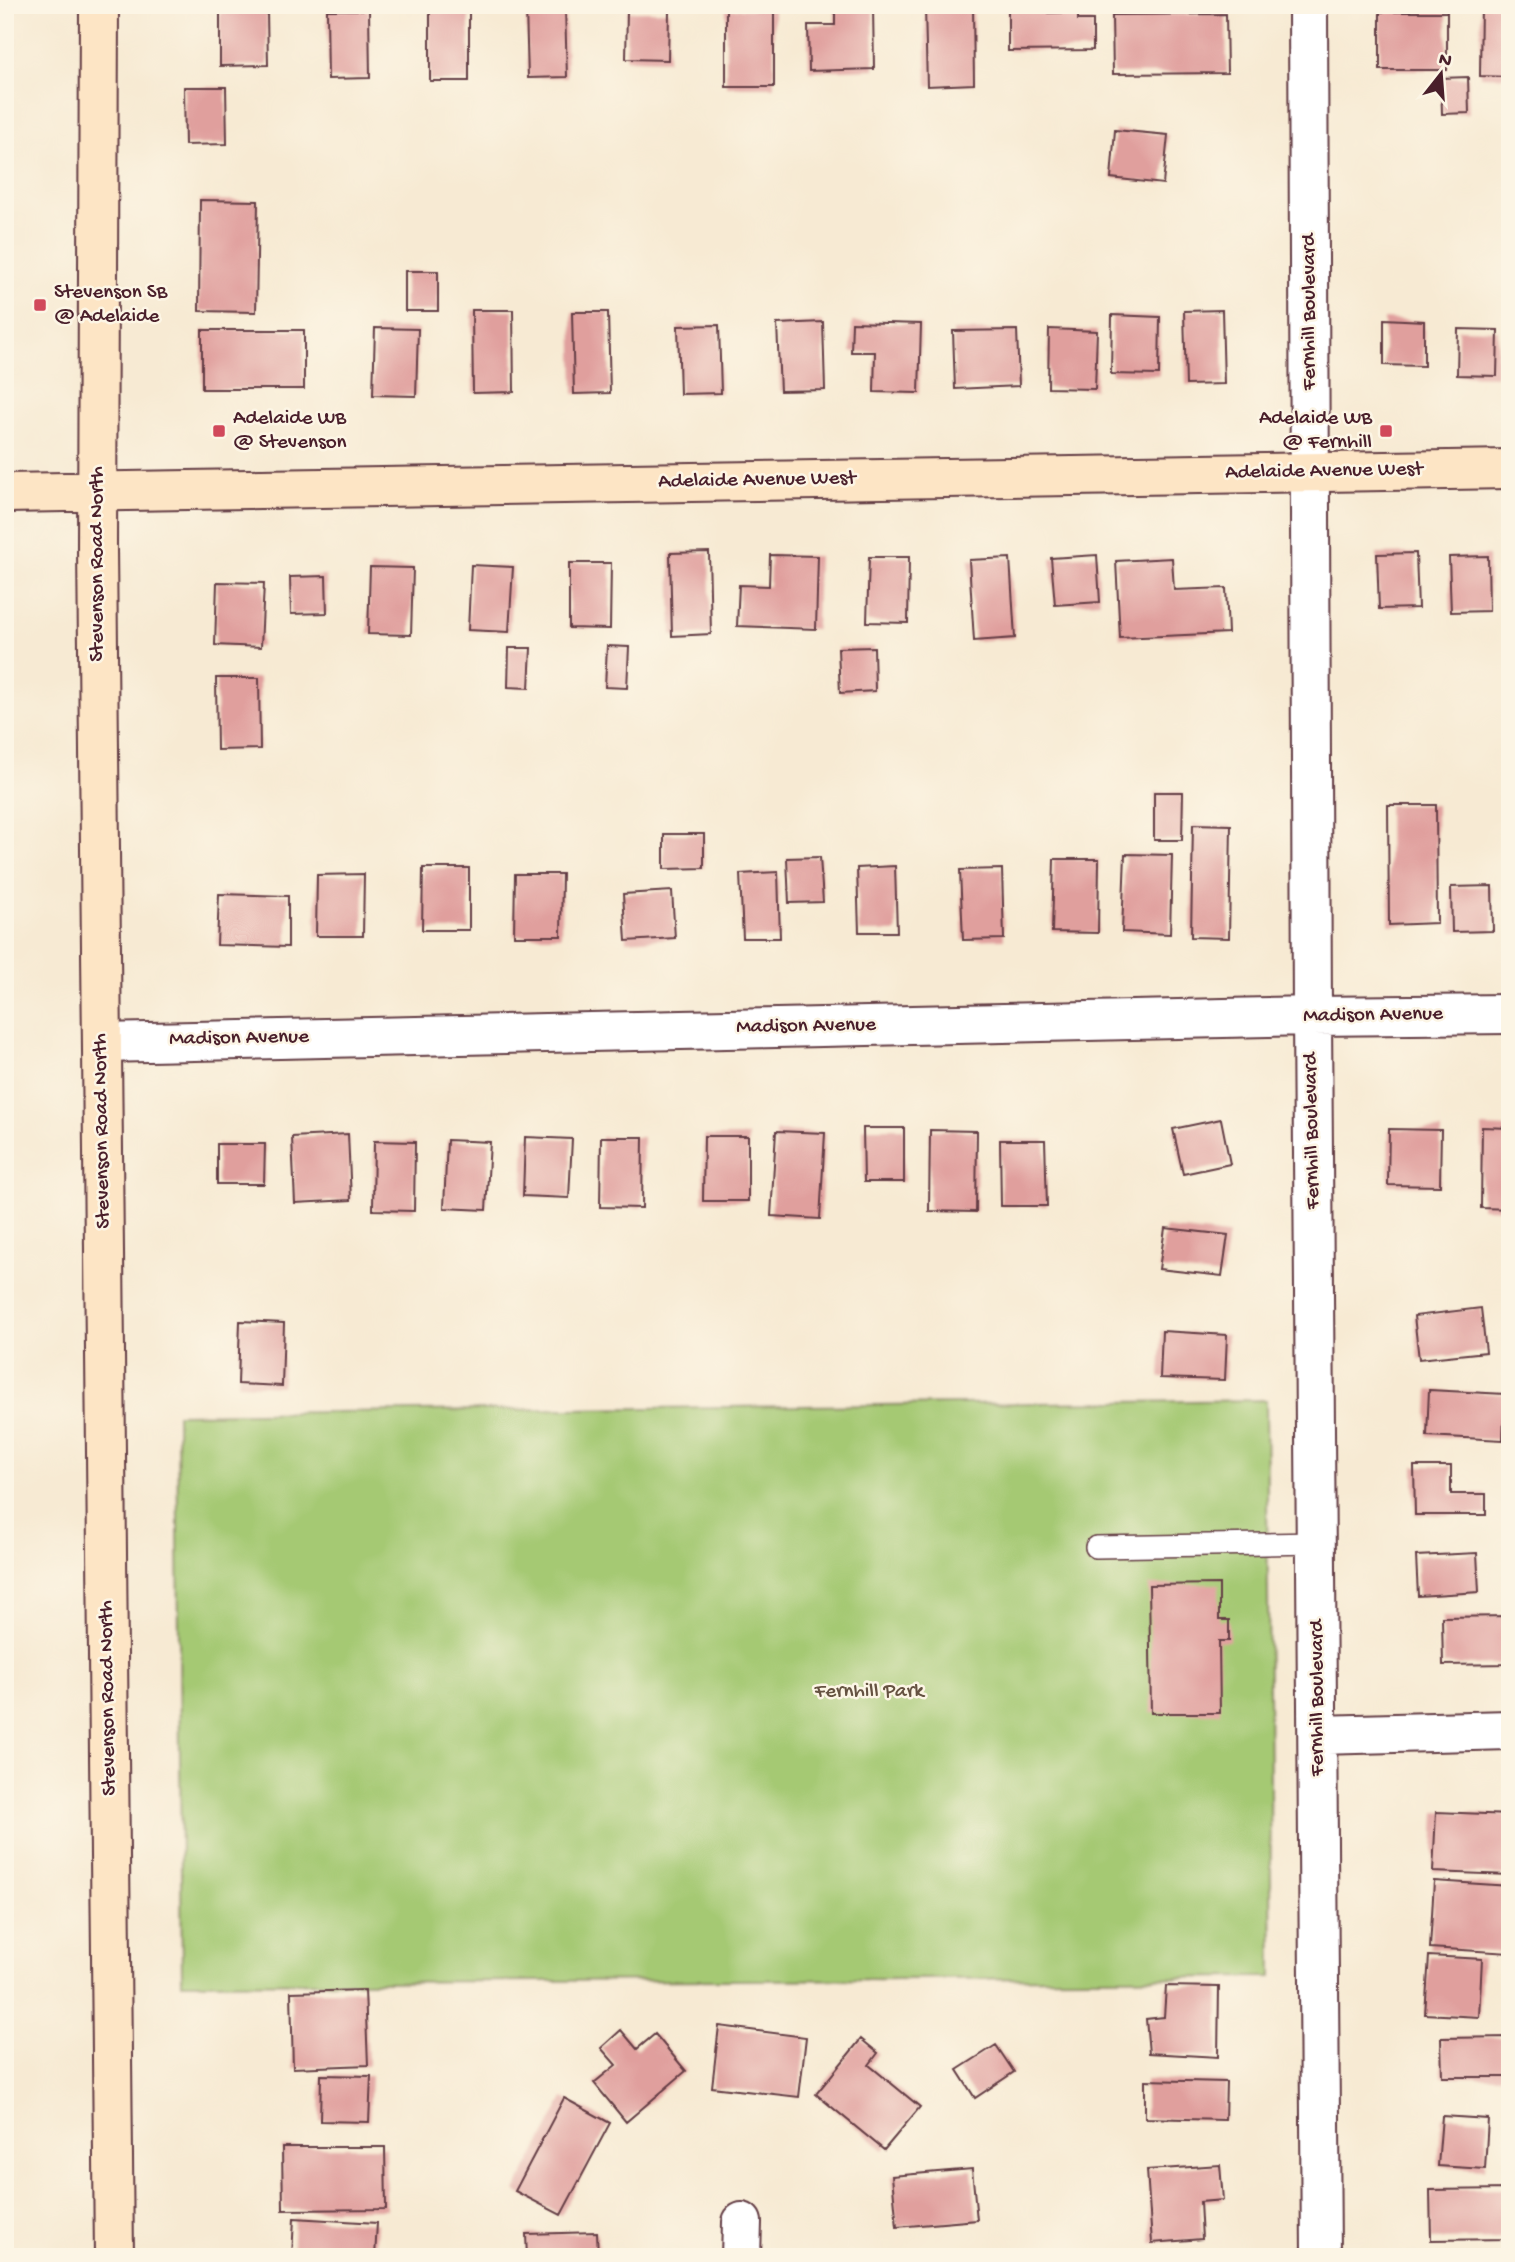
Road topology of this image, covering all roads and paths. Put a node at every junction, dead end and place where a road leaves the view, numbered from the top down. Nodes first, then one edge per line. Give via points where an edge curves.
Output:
1 (99, 5) edge
2 (1308, 5) edge
3 (1510, 469) edge
4 (1311, 472) junction
5 (97, 491) junction
6 (5, 493) edge
7 (1510, 1014) edge
8 (1312, 1016) junction
9 (102, 1043) junction
10 (1317, 1543) junction
11 (1096, 1547) dead end
12 (1510, 1730) edge
13 (1318, 1735) junction
14 (114, 2257) edge
15 (1321, 2257) edge

1 - 5 main road, Stevenson Road North
2 - 4 street, Fernhill Boulevard
3 - 4 main road, Adelaide Avenue West
4 - 5 main road, Adelaide Avenue West
4 - 8 street, Fernhill Boulevard
5 - 6 main road, Adelaide Avenue West
5 - 9 main road, Stevenson Road North
7 - 8 street, Madison Avenue
8 - 9 street, Madison Avenue
8 - 10 street, Fernhill Boulevard
9 - 14 main road, Stevenson Road North
10 - 11 lane
10 - 13 street, Fernhill Boulevard
12 - 13 street
13 - 15 street, Fernhill Boulevard

